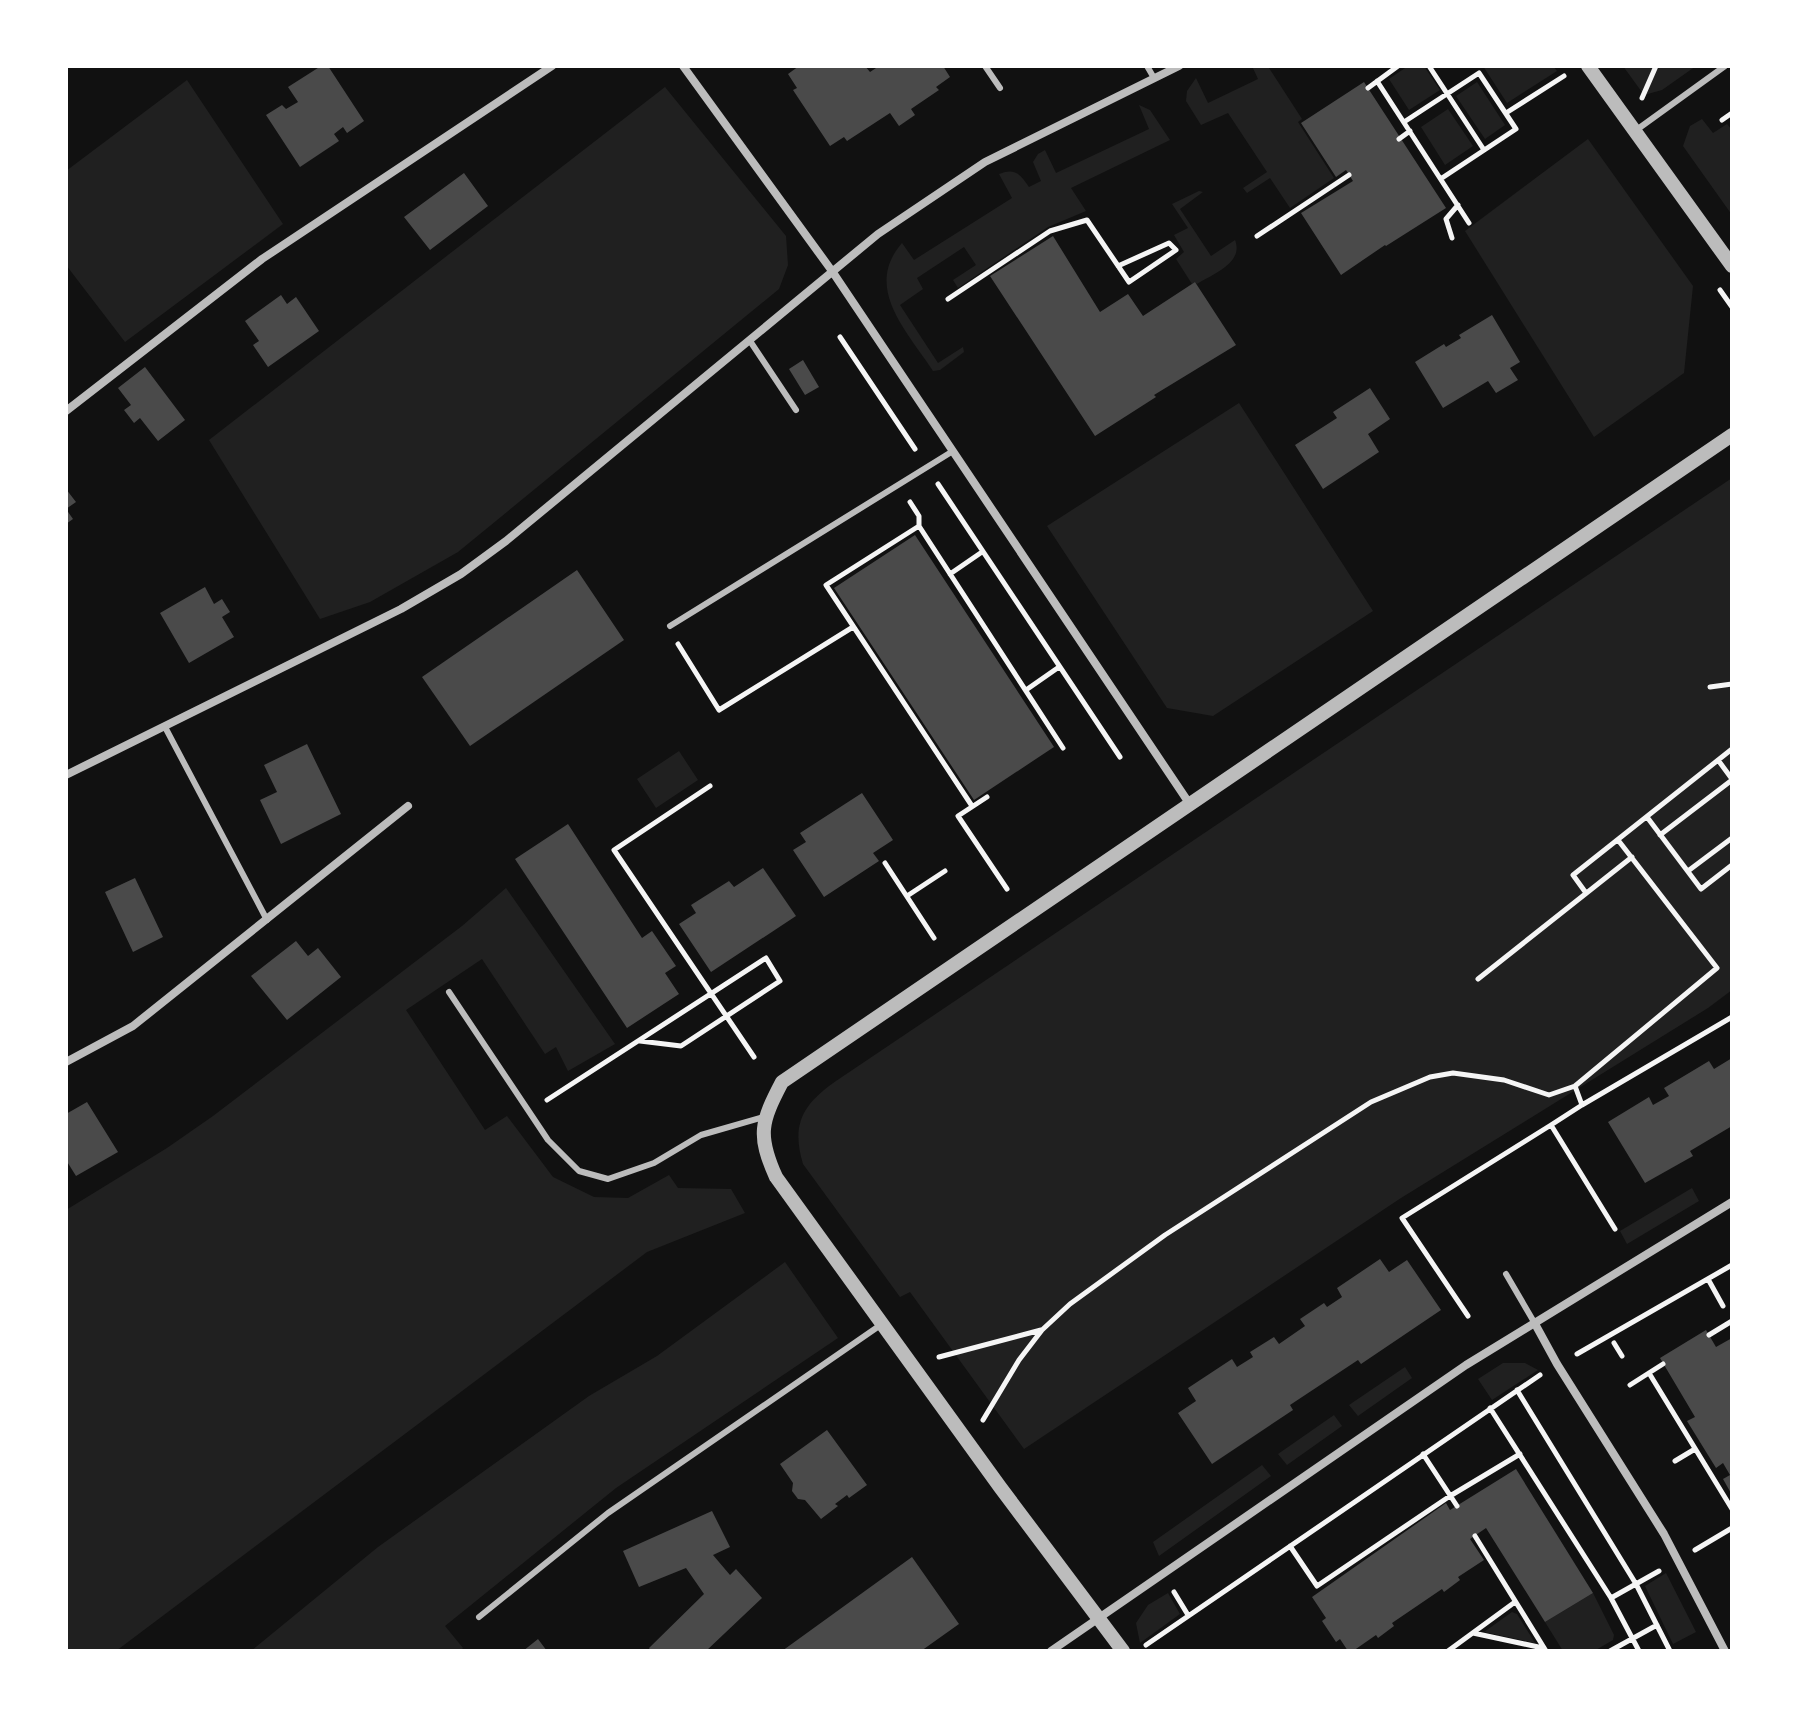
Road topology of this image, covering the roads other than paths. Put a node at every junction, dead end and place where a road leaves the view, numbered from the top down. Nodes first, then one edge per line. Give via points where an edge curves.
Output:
1 (552, 66) edge
2 (683, 66) edge
3 (985, 66) edge
4 (1147, 66) edge
5 (1179, 66) edge
6 (1588, 66) edge
7 (1725, 66) edge
8 (1154, 78) junction
9 (1000, 88) dead end
10 (1635, 131) junction
11 (1732, 266) edge
12 (832, 271) junction
13 (750, 341) junction
14 (796, 410) dead end
15 (66, 411) edge
16 (1732, 435) edge
17 (953, 451) junction
18 (670, 626) dead end
19 (165, 727) junction
20 (66, 775) edge
21 (408, 806) dead end
22 (1191, 806) junction
23 (267, 920) junction
24 (449, 992) dead end
25 (66, 1062) edge
26 (764, 1117) junction
27 (1732, 1202) edge
28 (1506, 1274) dead end
29 (1534, 1322) junction
30 (882, 1324) junction
31 (479, 1617) dead end
32 (1099, 1619) junction
33 (1051, 1651) edge
34 (1123, 1651) edge
35 (1725, 1651) edge

1 - 15 street via 262,259
2 - 12 street
3 - 9 lane
4 - 8 lane
5 - 8 street
6 - 10 street
7 - 10 lane
8 - 12 street via 985,162
10 - 11 street
12 - 13 street
12 - 17 street
13 - 14 lane
13 - 19 street via 461,574
16 - 22 street
17 - 18 lane
17 - 22 street
19 - 20 street
19 - 23 lane
21 - 23 street
22 - 26 street via 782,1082
23 - 25 street via 133,1026
24 - 26 lane via 548,1140 579,1171 608,1179 654,1163 701,1135
26 - 30 street via 764,1151 776,1177
27 - 29 street
28 - 29 lane
29 - 32 street
29 - 35 street via 1664,1534
30 - 31 lane via 608,1513
30 - 32 street
32 - 33 street
32 - 34 street

